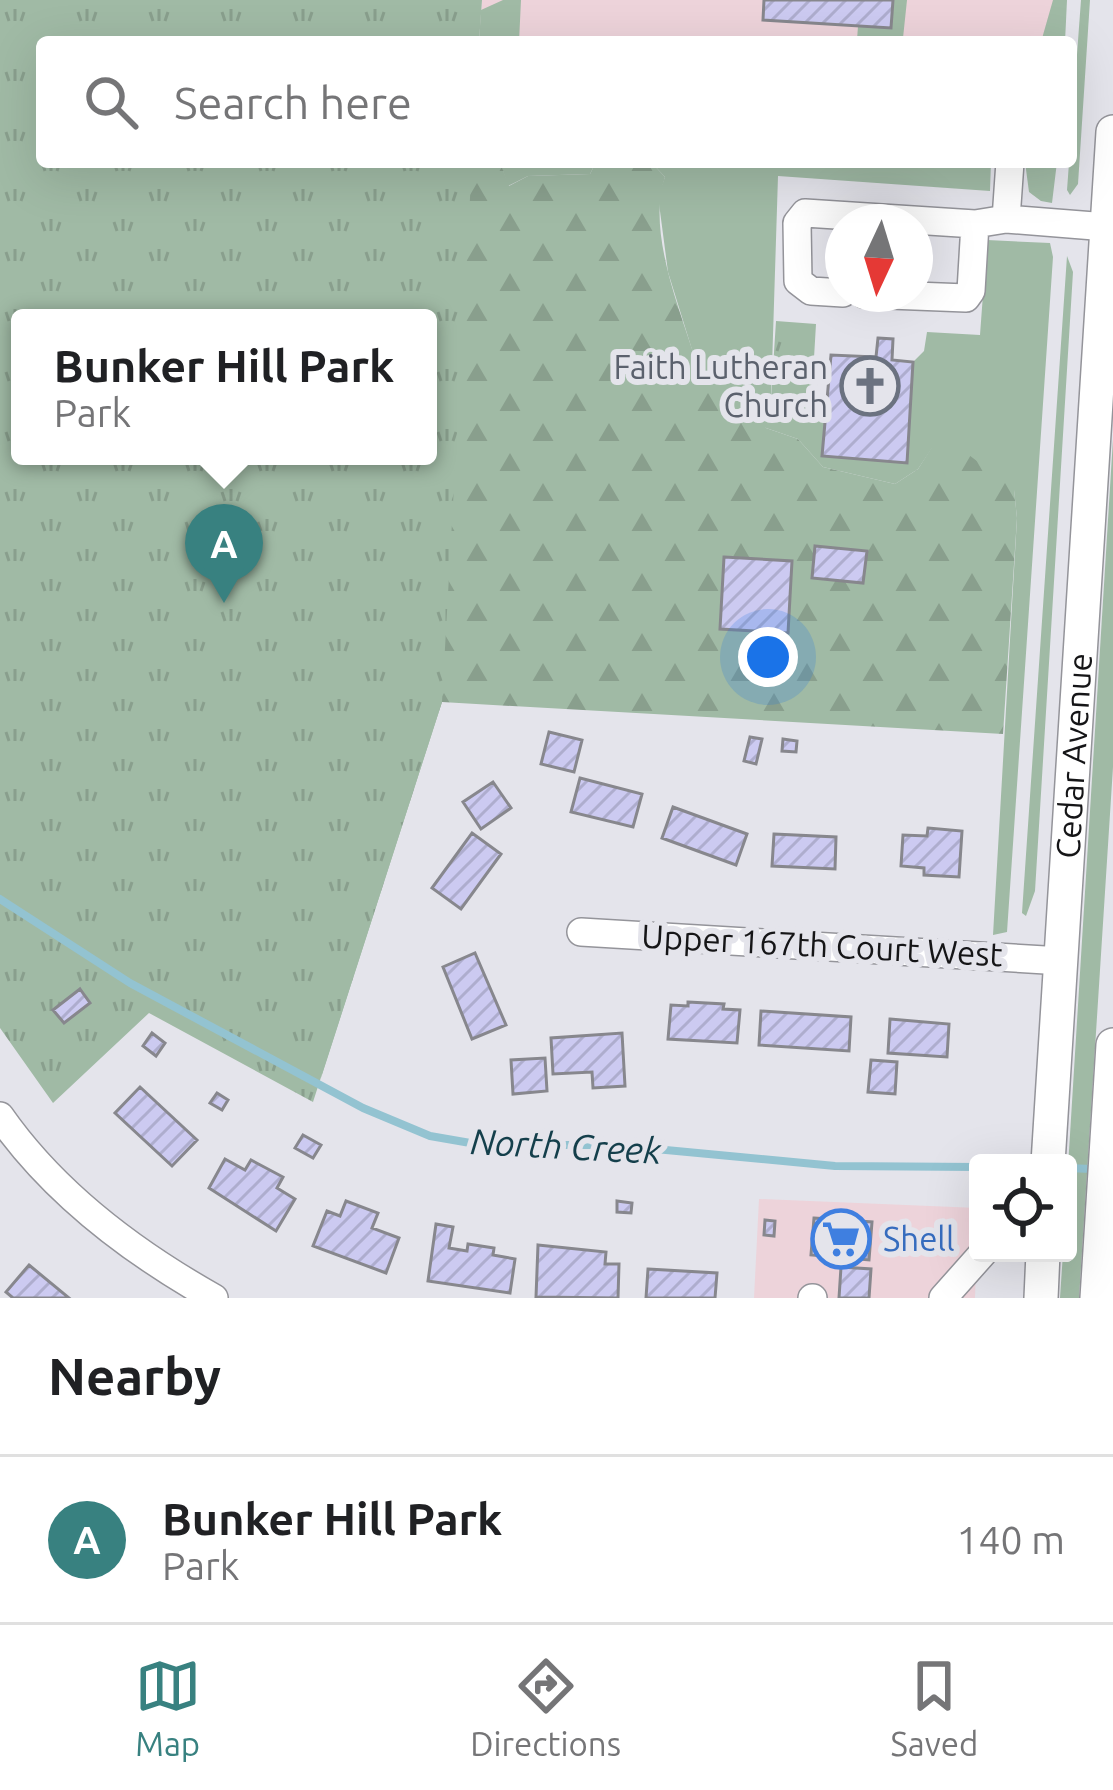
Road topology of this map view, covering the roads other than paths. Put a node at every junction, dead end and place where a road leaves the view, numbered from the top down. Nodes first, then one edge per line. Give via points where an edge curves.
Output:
1 (1113, 132) edge
2 (1010, 168) edge
3 (825, 214) edge
4 (1006, 219) junction
5 (933, 221) edge
6 (975, 224) junction
7 (1107, 227) junction
8 (825, 292) edge
9 (933, 297) edge
10 (581, 932) dead end
11 (1062, 961) junction
12 (1113, 1045) edge
13 (0, 1116) edge
14 (1049, 1154) edge
15 (975, 1262) edge
16 (1043, 1262) edge
17 (214, 1298) edge
18 (943, 1298) edge
19 (1041, 1298) edge
20 (1096, 1298) edge

1 - 7 main road, Cedar Avenue
2 - 4 street
3 - 8 street via 805,213 797,223 797,281
4 - 6 street
4 - 7 street
5 - 6 street
6 - 9 street via 971,291 966,298
7 - 11 main road, Cedar Avenue
10 - 11 street, Upper 167th Court West
11 - 14 main road, Cedar Avenue
12 - 20 main road
13 - 17 street via 82,1205
15 - 18 street
16 - 19 main road

